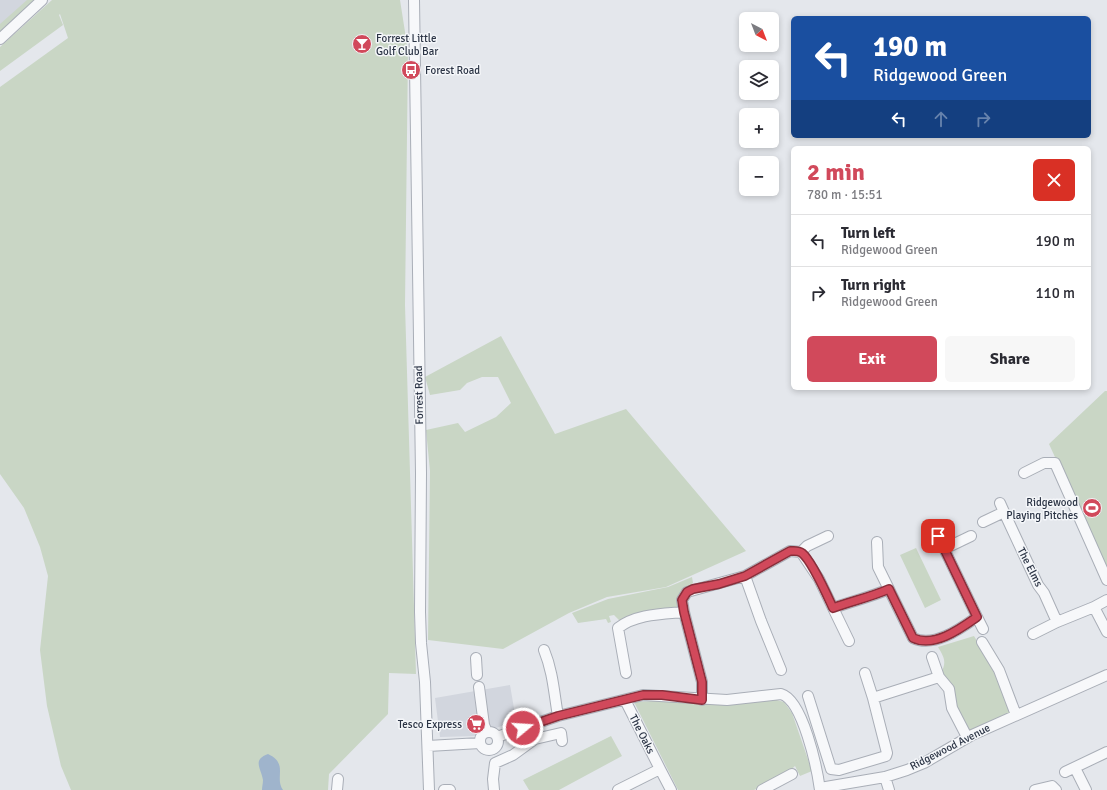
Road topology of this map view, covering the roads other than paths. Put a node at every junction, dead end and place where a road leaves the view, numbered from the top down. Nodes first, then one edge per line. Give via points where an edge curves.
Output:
1 (42, 0) edge
2 (414, 0) edge
3 (0, 39) edge
4 (1024, 473) dead end
5 (984, 522) dead end
6 (828, 536) dead end
7 (938, 536) dead end
8 (970, 536) dead end
9 (877, 542) dead end
10 (944, 549) junction
11 (801, 552) junction
12 (745, 576) junction
13 (1107, 580) edge
14 (889, 589) junction
15 (1107, 600) edge
16 (1094, 607) junction
17 (833, 608) junction
18 (684, 612) junction
19 (977, 617) junction
20 (1057, 622) junction
21 (983, 629) dead end
22 (1107, 632) edge
23 (1033, 634) dead end
24 (849, 641) dead end
25 (982, 642) dead end
26 (544, 650) dead end
27 (932, 657) dead end
28 (476, 658) dead end
29 (781, 670) dead end
30 (626, 672) dead end
31 (865, 673) dead end
32 (477, 675) dead end
33 (1107, 675) edge
34 (939, 677) junction
35 (479, 687) dead end
36 (808, 696) dead end
37 (873, 698) junction
38 (625, 700) junction
39 (702, 700) junction
40 (1016, 715) junction
41 (558, 716) junction
42 (487, 732) junction
43 (497, 737) junction
44 (967, 737) junction
45 (562, 742) dead end
46 (480, 743) junction
47 (428, 746) junction
48 (492, 749) junction
49 (1107, 752) edge
50 (495, 763) junction
51 (1074, 768) junction
52 (660, 769) junction
53 (1065, 772) dead end
54 (792, 774) dead end
55 (885, 777) junction
56 (338, 779) dead end
57 (820, 789) edge
58 (337, 790) edge
59 (429, 790) edge
60 (444, 790) edge
61 (450, 790) edge
62 (494, 790) edge
63 (618, 790) edge
64 (671, 790) edge
65 (762, 790) edge
66 (889, 790) edge
67 (1035, 790) edge
68 (1056, 790) edge
69 (1086, 790) edge

1 - 3 street
2 - 47 street, Forrest Road via 421,472 420,612
4 - 13 street via 1044,463 1054,463
5 - 20 street, The Elms via 1002,508
6 - 11 street via 807,546
7 - 10 street
8 - 10 street
9 - 14 street via 878,566
10 - 19 street
11 - 12 street via 790,551
11 - 17 street via 819,579
12 - 18 street via 687,592 682,600
12 - 29 street
14 - 17 street via 872,597
14 - 19 street via 913,638 921,642 949,636
15 - 16 street
16 - 20 street
16 - 22 street
17 - 24 street
18 - 30 street via 635,619 618,628
18 - 39 street via 702,682
19 - 21 street
20 - 23 street
25 - 40 street via 999,670
26 - 41 street via 553,678
27 - 34 street
28 - 32 street
31 - 37 street
33 - 40 street, Ridgewood Avenue
34 - 37 street
34 - 44 street via 949,689 952,708
35 - 42 street
36 - 37 street via 831,769 839,770 886,756
38 - 39 street, Ridgewood Avenue via 643,695
38 - 41 street, Ridgewood Avenue
38 - 52 street, The Oaks
39 - 57 street, Ridgewood Avenue via 786,695 802,720
40 - 44 street, Ridgewood Avenue
41 - 43 street, Ridgewood Avenue
42 - 43 street via 494,733
42 - 46 street via 482,736
43 - 48 street via 497,745
44 - 55 street, Ridgewood Avenue via 924,762
45 - 50 street via 561,733 535,739 513,755
46 - 47 street
46 - 48 street via 485,749
47 - 59 street, Forrest Road
48 - 50 street
49 - 51 street
50 - 62 street
51 - 53 street
51 - 69 street
52 - 63 street
52 - 64 street, The Oaks
54 - 65 street
55 - 57 street, Ridgewood Avenue
55 - 66 street
56 - 58 street
60 - 61 street
67 - 68 street via 1052,786

